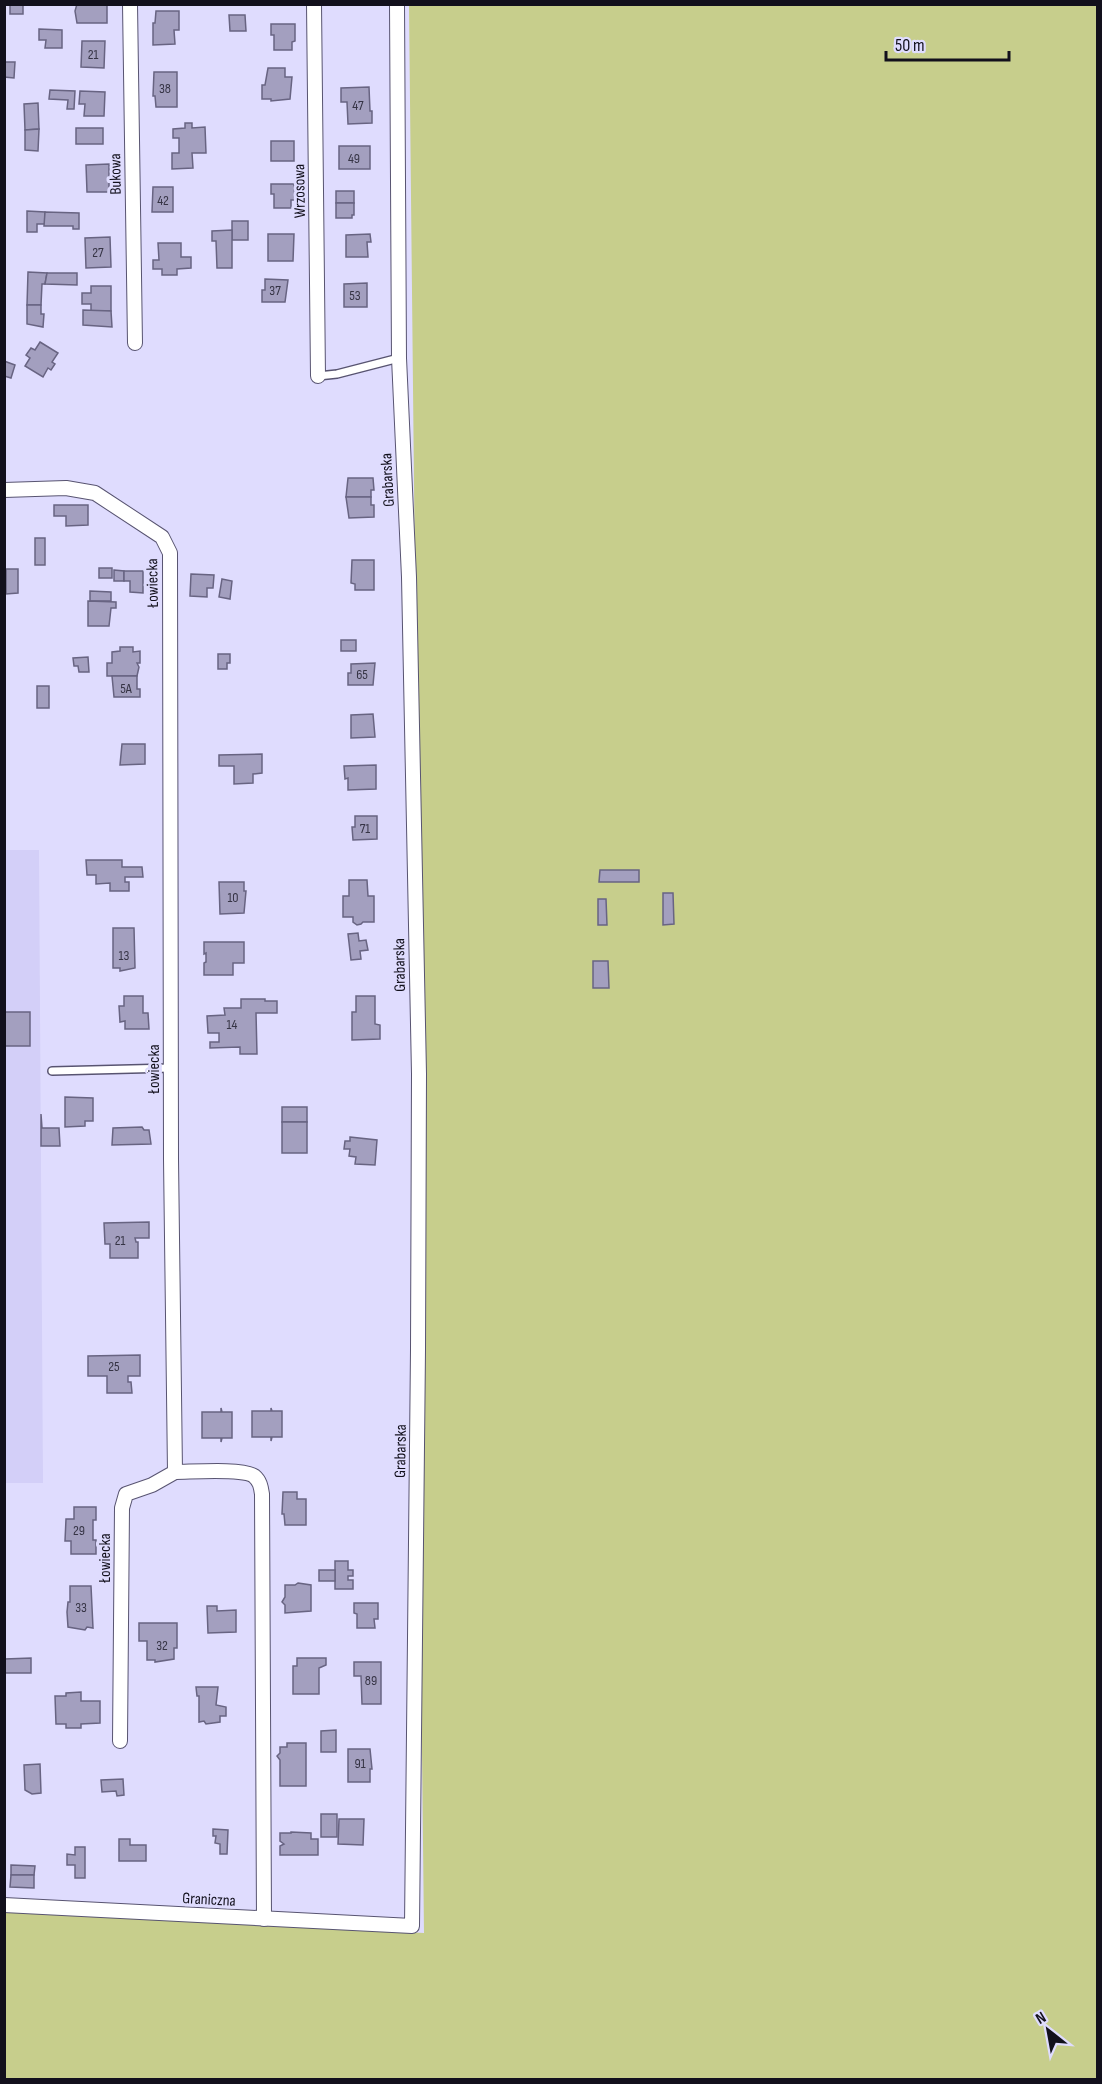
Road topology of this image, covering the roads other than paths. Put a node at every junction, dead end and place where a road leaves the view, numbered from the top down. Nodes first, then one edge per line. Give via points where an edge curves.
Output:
1 (130, 4) edge
2 (315, 4) edge
3 (397, 4) edge
4 (135, 343) dead end
5 (399, 358) junction
6 (318, 376) joint
7 (4, 490) edge
8 (171, 1068) junction
9 (52, 1071) dead end
10 (176, 1472) junction
11 (120, 1741) dead end
12 (4, 1905) edge
13 (264, 1919) junction
14 (412, 1926) joint

1 - 4 street, Bukowa
2 - 6 street, Wrzosowa
3 - 5 street, Grabarska
5 - 6 lane via 337,375
5 - 14 street, Grabarska via 409,577 419,1074
7 - 8 street, Łowiecka via 66,488 95,493 162,537 170,553
8 - 9 lane
8 - 10 street, Łowiecka
10 - 11 street, Łowiecka via 126,1494 122,1508
10 - 13 street via 242,1472 260,1483
12 - 13 street, Graniczna
13 - 14 street, Graniczna

